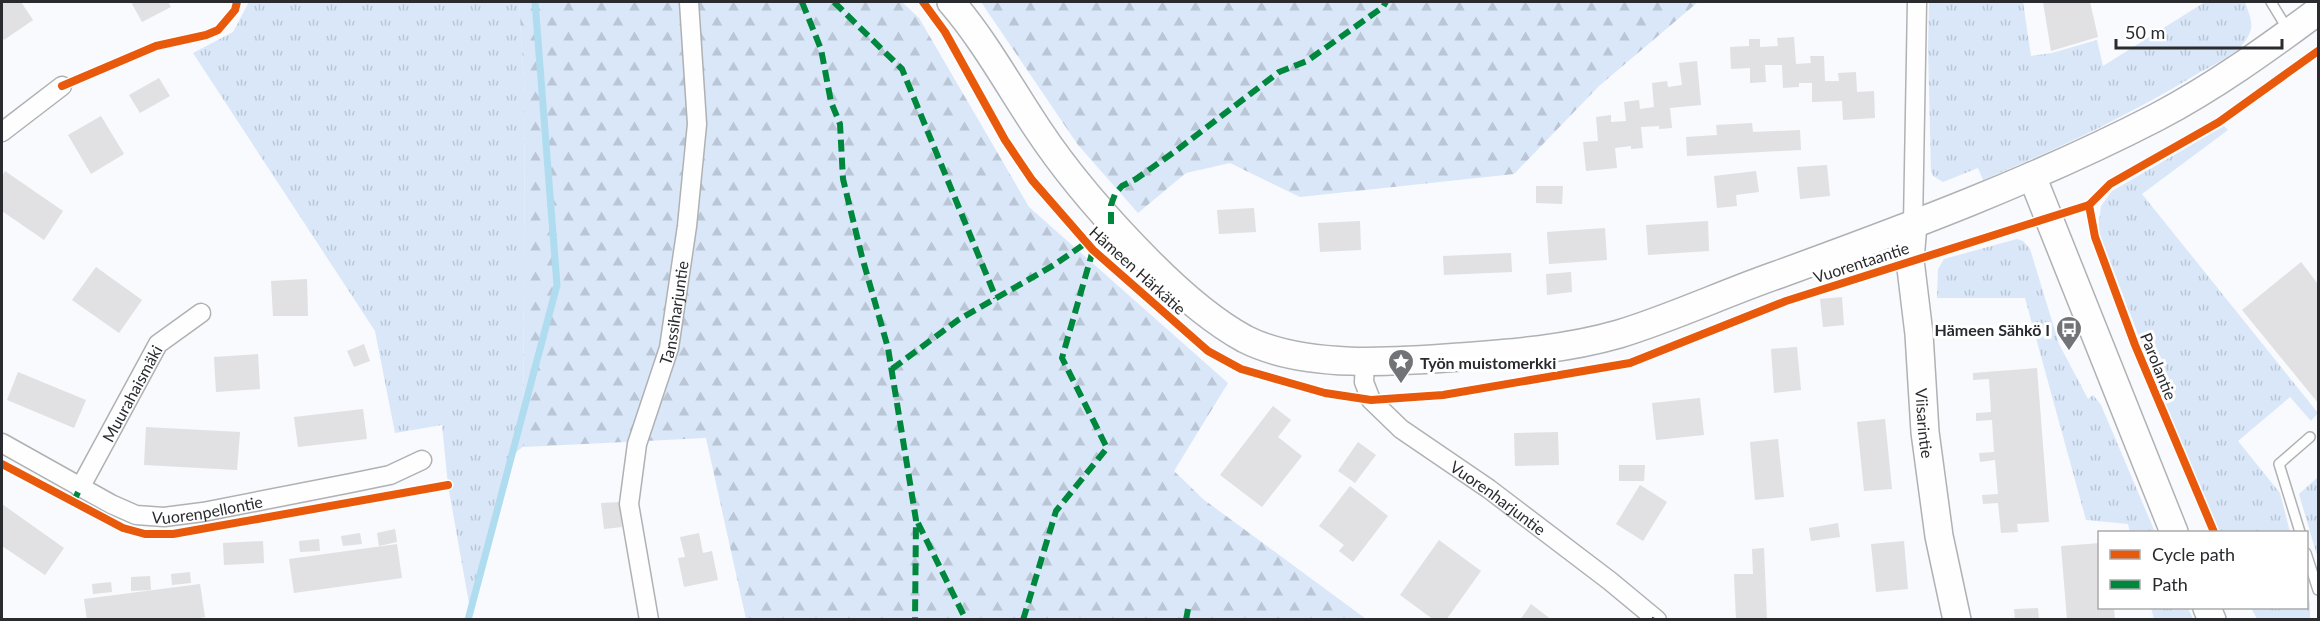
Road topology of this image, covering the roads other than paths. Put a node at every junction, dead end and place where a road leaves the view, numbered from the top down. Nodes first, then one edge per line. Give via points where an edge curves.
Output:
1 (689, 2) edge
2 (951, 2) edge
3 (1917, 2) edge
4 (2271, 2) edge
5 (2319, 11) edge
6 (2289, 33) junction
7 (62, 87) dead end
8 (2, 132) edge
9 (2032, 177) junction
10 (1913, 225) junction
11 (201, 313) dead end
12 (1365, 361) junction
13 (2310, 437) dead end
14 (2, 443) edge
15 (422, 460) dead end
16 (80, 488) junction
17 (2174, 531) edge
18 (2300, 531) edge
19 (2308, 556) edge
20 (2319, 590) edge
21 (649, 620) edge
22 (1657, 620) edge
23 (1957, 620) edge

1 - 21 street, Tanssiharjuntie via 697,124 687,226 669,348 637,444 629,504
2 - 12 main road, Hämeen Härkätie via 969,21 1069,174 1111,224 1168,281 1216,321 1247,340 1304,357
3 - 10 street
4 - 6 lane
5 - 6 main road, Vuorentaantie
6 - 9 main road, Vuorentaantie via 2244,65 2159,115
7 - 8 street
9 - 10 main road, Vuorentaantie
9 - 17 main road
10 - 12 main road, Vuorentaantie via 1621,333 1518,353
10 - 23 main road, Viisarintie via 1910,260 1925,432 1939,536
11 - 16 street, Muurahaismäki via 158,344
12 - 22 street, Vuorenharjuntie via 1364,381 1371,400 1401,429 1611,580
13 - 18 lane via 2279,464
14 - 16 street, Vuorenpellontie
15 - 16 street, Vuorenpellontie via 380,477 164,518 136,515
19 - 20 lane

